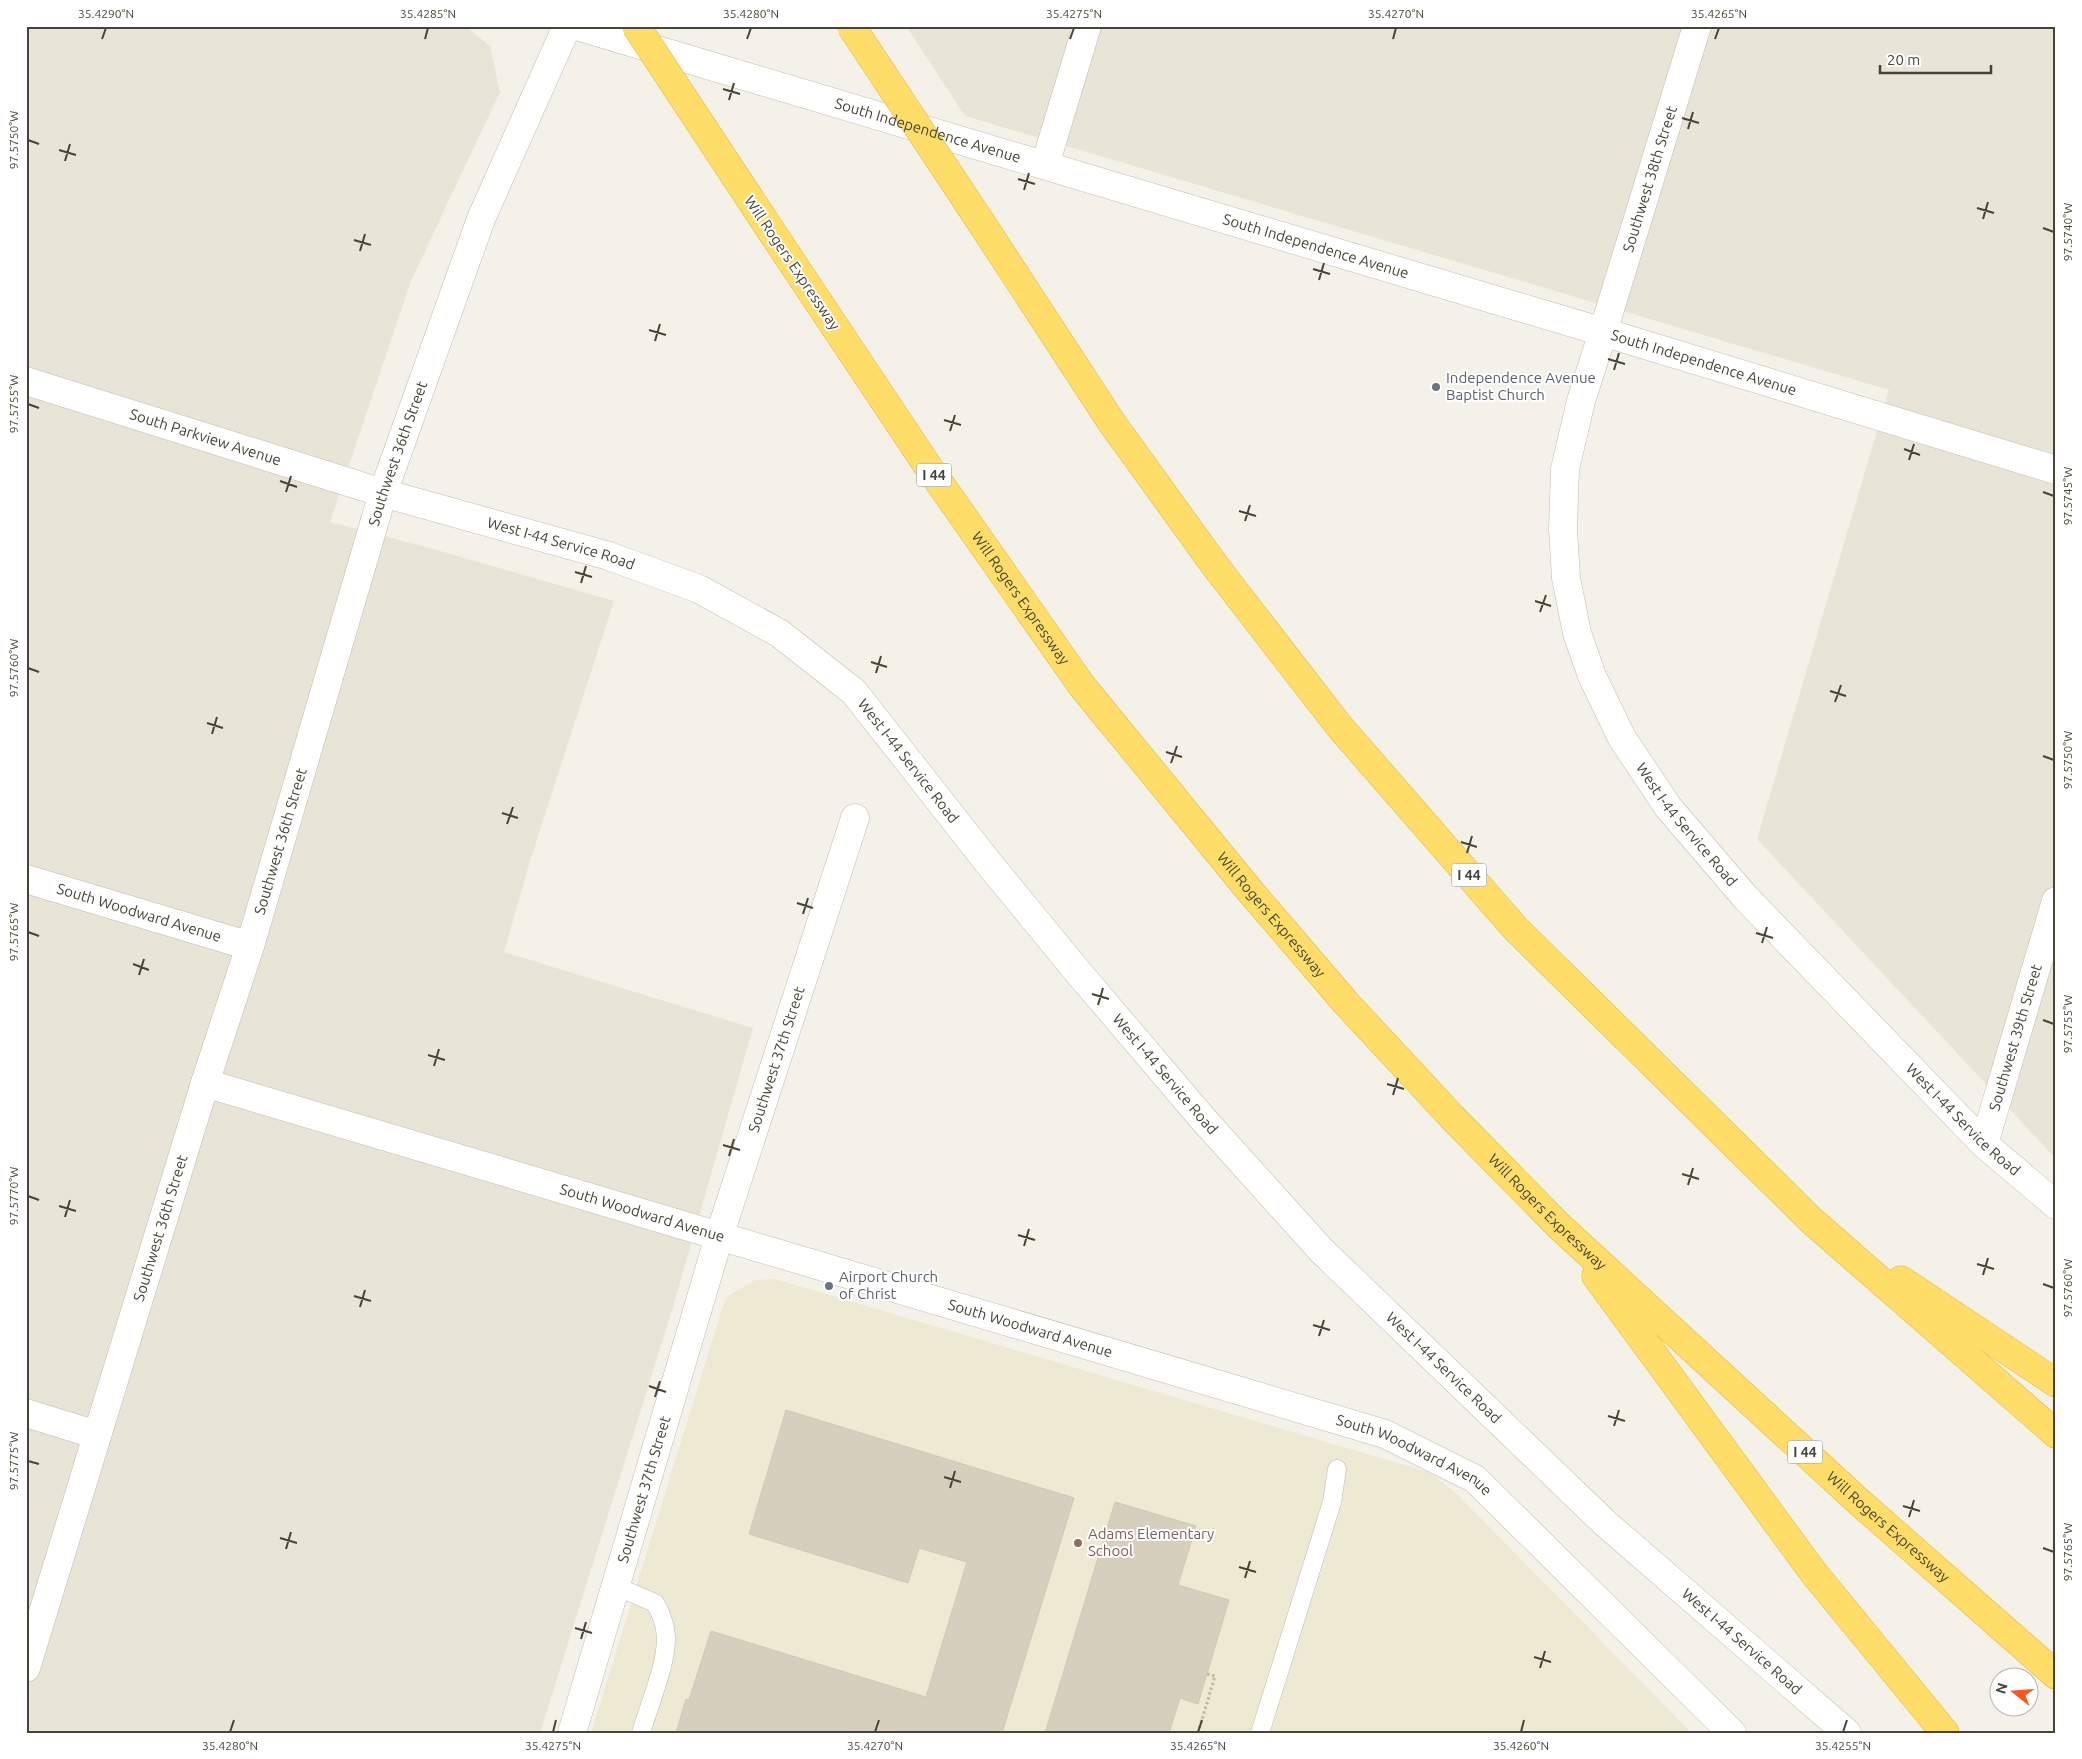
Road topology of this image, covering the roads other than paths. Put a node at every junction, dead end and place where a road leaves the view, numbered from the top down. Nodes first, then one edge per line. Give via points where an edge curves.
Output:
1 (567, 26) edge
2 (577, 26) edge
3 (636, 26) edge
4 (851, 26) edge
5 (1086, 26) edge
6 (1697, 26) edge
7 (1045, 165) junction
8 (1603, 332) junction
9 (26, 382) edge
10 (2056, 470) edge
11 (383, 493) junction
12 (855, 818) dead end
13 (26, 878) edge
14 (2056, 901) edge
15 (250, 946) junction
16 (205, 1083) junction
17 (1984, 1144) junction
18 (2056, 1205) edge
19 (1812, 1221) junction
20 (1558, 1225) junction
21 (719, 1237) junction
22 (2056, 1383) edge
23 (26, 1413) edge
24 (2056, 1434) edge
25 (97, 1435) junction
26 (1337, 1469) dead end
27 (615, 1586) junction
28 (26, 1668) edge
29 (2056, 1675) edge
30 (572, 1733) edge
31 (641, 1733) edge
32 (1260, 1733) edge
33 (1732, 1733) edge
34 (1847, 1733) edge
35 (1945, 1733) edge

1 - 11 street, Southwest 36th Street via 481,219
2 - 7 street, South Independence Avenue
3 - 20 highway, Will Rogers Expressway / I 44, bridge via 927,465 1082,686 1346,1003
4 - 19 highway, I 44, bridge via 1112,423 1216,567 1339,726 1515,928
5 - 7 street
6 - 8 street, Southwest 38th Street
7 - 8 street, South Independence Avenue
8 - 10 street, South Independence Avenue
8 - 17 street, West I-44 Service Road via 1581,400 1565,469 1563,529 1566,578 1577,633 1592,676 1622,738 1668,807 1746,898
9 - 11 street, South Parkview Avenue
11 - 15 street, Southwest 36th Street
11 - 34 street, West I-44 Service Road via 609,556 699,589 779,633 854,692 1078,972 1203,1119 1322,1251 1604,1523
12 - 21 street, Southwest 37th Street
13 - 15 street, South Woodward Avenue
14 - 17 street, Southwest 39th Street
15 - 16 street, Southwest 36th Street
16 - 21 street, South Woodward Avenue
16 - 25 street, Southwest 36th Street
17 - 18 street, West I-44 Service Road
19 - 22 highway
19 - 24 highway, I 44
20 - 29 highway, Will Rogers Expressway / I 44 via 1858,1501
20 - 35 highway via 1814,1572
21 - 27 street, Southwest 37th Street
21 - 33 street, South Woodward Avenue via 1385,1434 1475,1480
23 - 25 street
25 - 28 street, Southwest 36th Street
26 - 32 lane via 1332,1502
27 - 30 street, Southwest 37th Street
27 - 31 lane via 655,1603 663,1618 666,1636 664,1657

